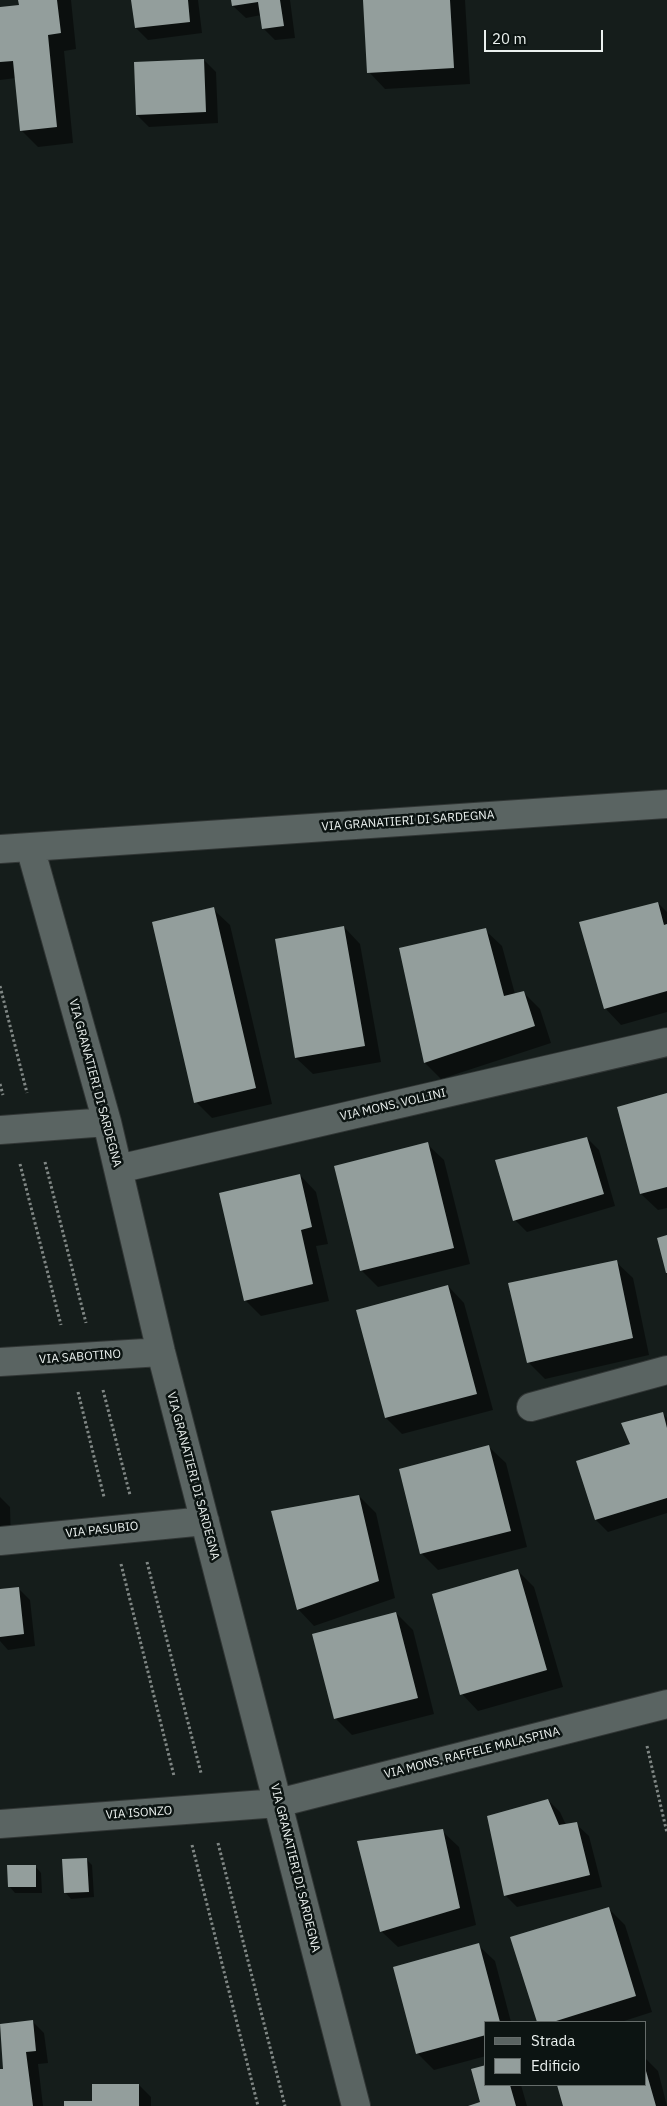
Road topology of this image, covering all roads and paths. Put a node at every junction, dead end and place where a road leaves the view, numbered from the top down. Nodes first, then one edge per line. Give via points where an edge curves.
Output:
1 (667, 804) edge
2 (30, 846) junction
3 (0, 849) edge
4 (667, 1042) edge
5 (0, 1084) edge
6 (107, 1122) junction
7 (6, 1130) edge
8 (118, 1168) junction
9 (161, 1352) junction
10 (69, 1357) junction
11 (0, 1362) edge
12 (667, 1370) edge
13 (531, 1407) dead end
14 (205, 1521) junction
15 (112, 1529) junction
16 (0, 1541) edge
17 (667, 1704) edge
18 (639, 1711) junction
19 (278, 1803) junction
20 (183, 1809) junction
21 (0, 1824) edge
22 (667, 1833) edge
23 (258, 2106) edge
24 (356, 2106) edge

1 - 2 street, VIA GRANATIERI DI SARDEGNA
2 - 3 street, VIA GRANATIERI DI SARDEGNA
2 - 6 street, VIA GRANATIERI DI SARDEGNA
4 - 8 street, VIA MONS. VOLLINI
5 - 7 path
6 - 7 street
6 - 8 street, VIA GRANATIERI DI SARDEGNA
7 - 10 path
8 - 9 street, VIA GRANATIERI DI SARDEGNA
9 - 10 street, VIA SABOTINO
9 - 14 street, VIA GRANATIERI DI SARDEGNA
10 - 11 street, VIA SABOTINO
10 - 15 path
12 - 13 street
14 - 15 street, VIA PASUBIO
14 - 19 street, VIA GRANATIERI DI SARDEGNA
15 - 16 street, VIA PASUBIO
15 - 20 path
17 - 18 street, VIA MONS. RAFFELE MALASPINA
18 - 19 street, VIA MONS. RAFFELE MALASPINA
18 - 22 path
19 - 20 street, VIA ISONZO
19 - 24 street, VIA GRANATIERI DI SARDEGNA
20 - 21 street, VIA ISONZO
20 - 23 path

